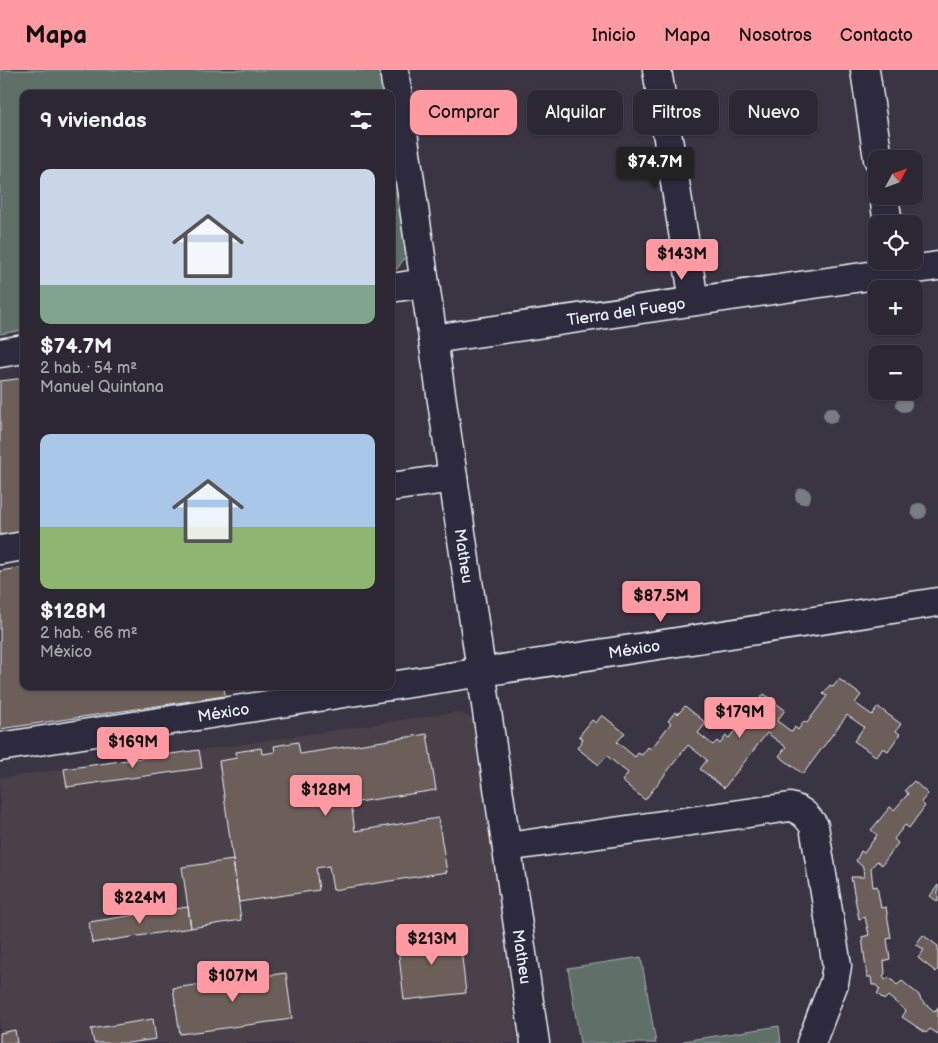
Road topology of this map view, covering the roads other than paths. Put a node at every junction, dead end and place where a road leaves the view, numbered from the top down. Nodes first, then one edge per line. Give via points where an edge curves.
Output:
1 (394, 70) edge
2 (657, 70) edge
3 (865, 70) edge
4 (877, 150) edge
5 (923, 266) edge
6 (938, 266) edge
7 (876, 270) edge
8 (424, 283) junction
9 (395, 287) edge
10 (694, 301) junction
11 (433, 339) junction
12 (20, 350) edge
13 (0, 353) edge
14 (453, 478) junction
15 (395, 486) edge
16 (20, 547) edge
17 (0, 550) edge
18 (938, 602) edge
19 (482, 672) junction
20 (395, 685) edge
21 (364, 690) edge
22 (0, 746) edge
23 (507, 848) junction
24 (535, 1043) edge
25 (810, 1043) edge

1 - 8 street, Matheu
2 - 10 street
3 - 4 street
5 - 6 street, Tierra del Fuego
7 - 10 street, Tierra del Fuego
8 - 9 street
8 - 11 street, Matheu
10 - 11 street, Tierra del Fuego
11 - 14 street, Matheu
12 - 13 street
14 - 15 street
14 - 19 street, Matheu
16 - 17 street
18 - 19 street, México
19 - 20 street, México
19 - 23 street, Matheu
21 - 22 street, México
23 - 24 street, Matheu
23 - 25 street via 790,807 798,810 814,826 837,966 834,983

